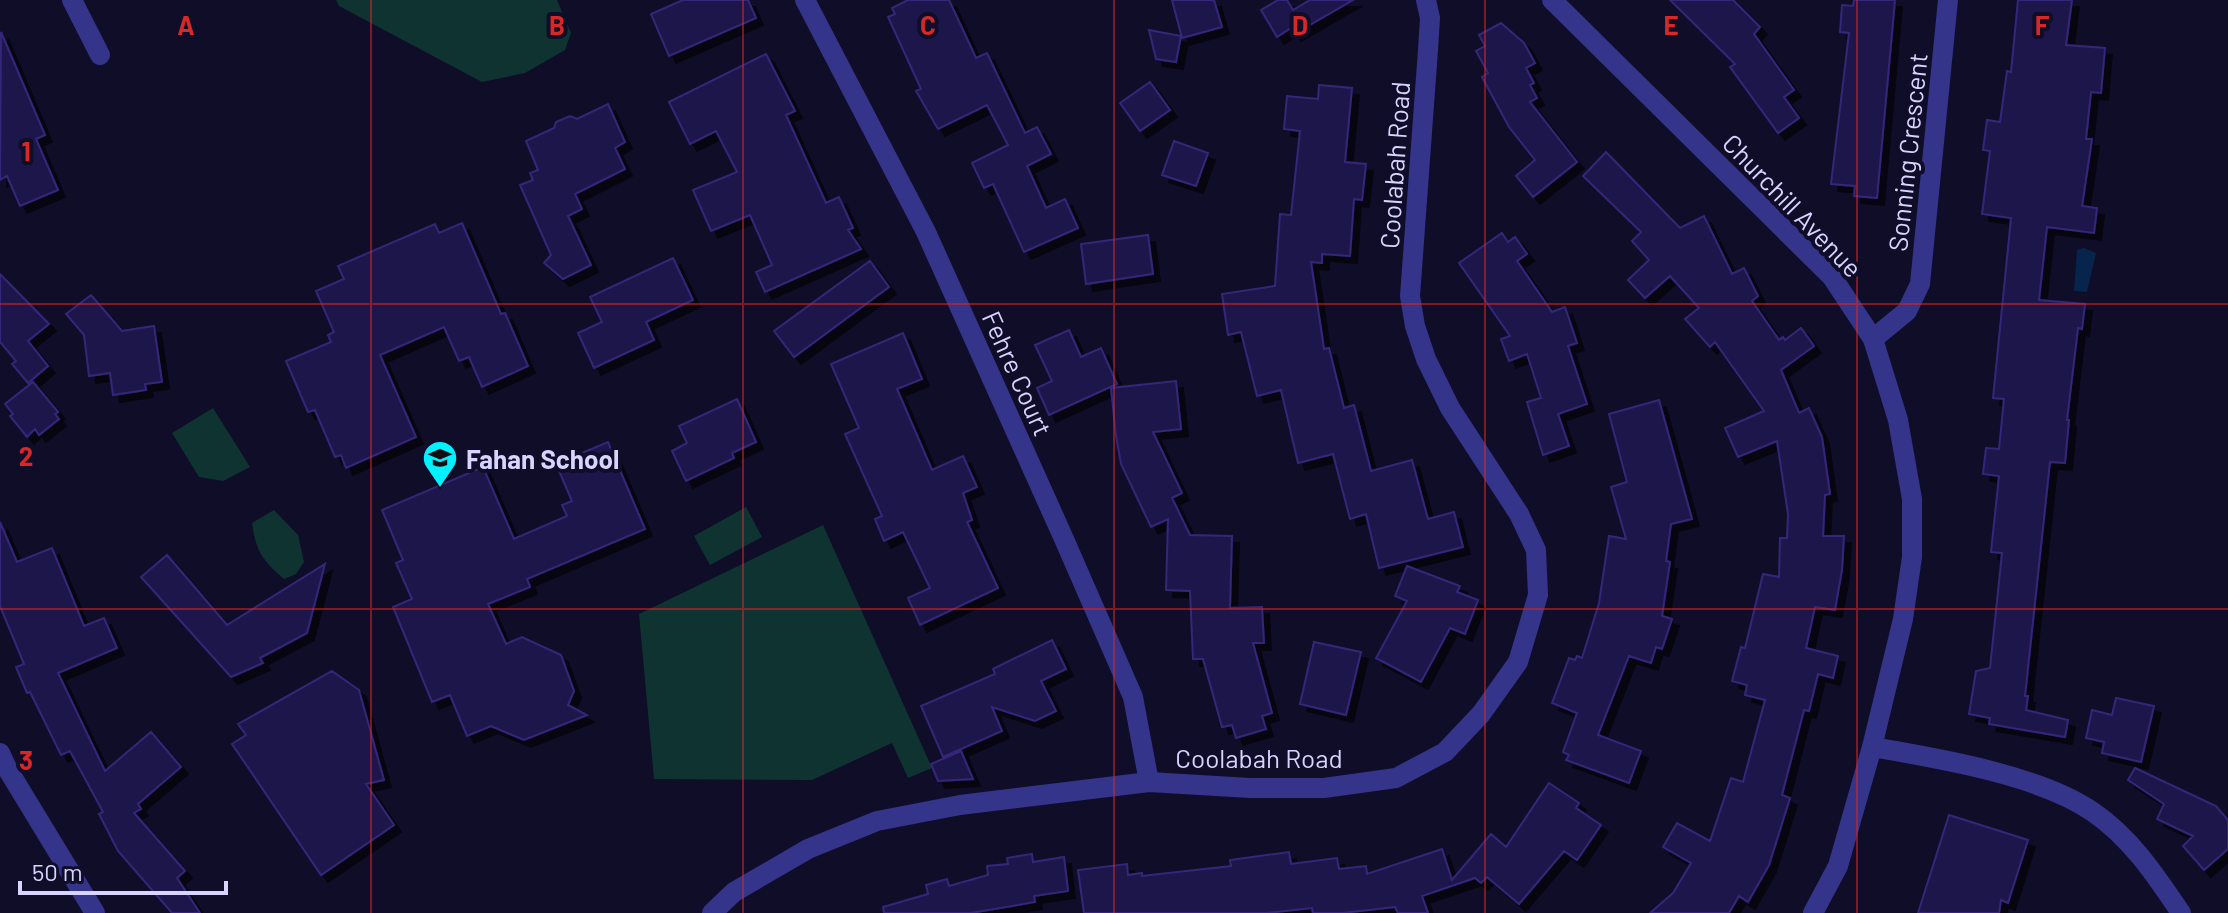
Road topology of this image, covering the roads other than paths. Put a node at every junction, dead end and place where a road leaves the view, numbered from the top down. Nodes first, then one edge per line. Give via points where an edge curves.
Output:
1 (72, 0) edge
2 (805, 0) edge
3 (1426, 0) edge
4 (1552, 0) edge
5 (1948, 0) edge
6 (100, 55) dead end
7 (1873, 339) junction
8 (1872, 747) junction
9 (0, 753) edge
10 (1149, 782) junction
11 (95, 913) edge
12 (712, 913) edge
13 (1813, 913) edge
14 (2181, 913) edge

1 - 6 street
2 - 10 street, Fehre Court via 926,232 1083,582 1133,697
3 - 10 street, Coolabah Road via 1430,18 1410,296 1426,359 1450,408 1519,514 1536,550 1538,595 1518,662 1481,714 1445,752 1396,778 1324,788
4 - 7 street, Churchill Avenue via 1832,277
5 - 7 street, Sonning Crescent via 1920,284 1907,311
7 - 8 street, Churchill Avenue via 1898,420 1912,499 1912,557
8 - 13 street, Churchill Avenue via 1838,866
8 - 14 street via 2009,776 2092,811 2129,843
9 - 11 street
10 - 12 street, Coolabah Road via 960,805 877,821 808,849 734,892

